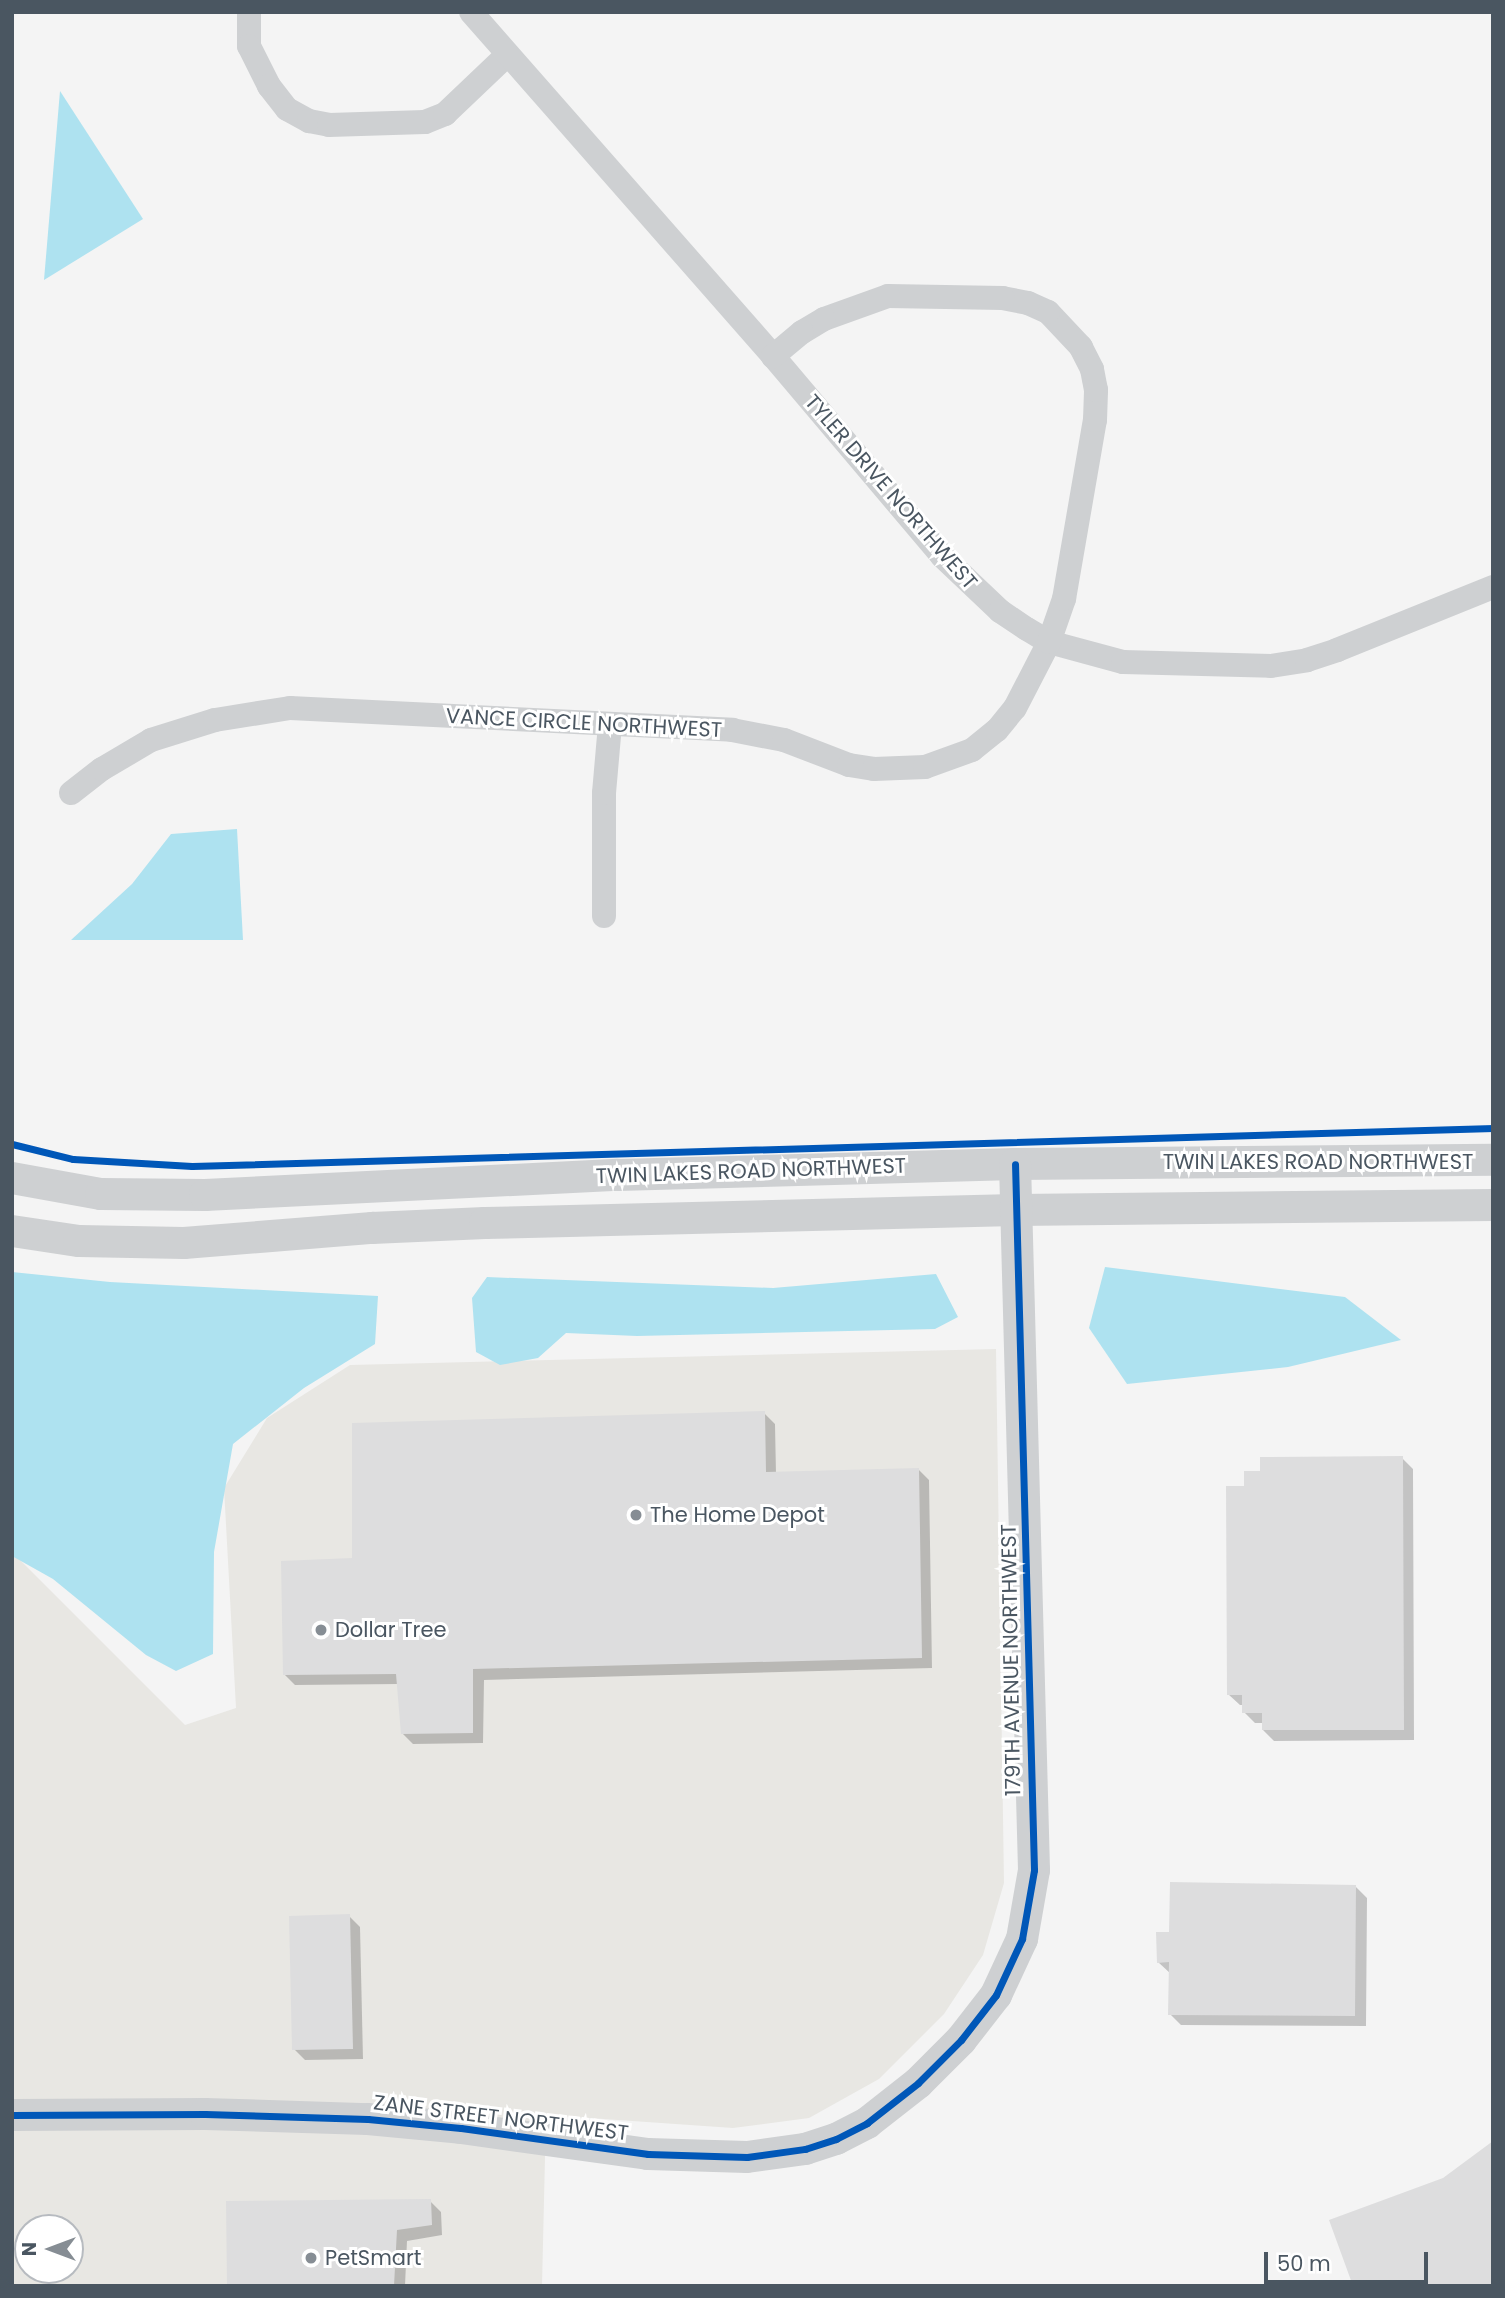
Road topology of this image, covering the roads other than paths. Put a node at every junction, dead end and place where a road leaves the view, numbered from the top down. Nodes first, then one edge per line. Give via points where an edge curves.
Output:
1 (248, 12) edge
2 (471, 12) edge
3 (507, 55) junction
4 (773, 356) junction
5 (1493, 587) edge
6 (1049, 642) junction
7 (610, 724) junction
8 (71, 793) dead end
9 (604, 916) dead end
10 (1493, 1160) edge
11 (1015, 1164) junction
12 (12, 1178) edge
13 (1493, 1205) edge
14 (1015, 1210) junction
15 (12, 1231) edge
16 (891, 2106) joint
17 (12, 2115) edge

1 - 3 street via 249,46 270,86 287,109 329,125 425,122 445,114
2 - 3 street, TYLER DRIVE NORTHWEST
3 - 4 street, TYLER DRIVE NORTHWEST
4 - 6 street, TYLER DRIVE NORTHWEST via 973,588
4 - 6 street, VANCE CIRCLE NORTHWEST via 824,319 888,296 1003,298 1048,312 1064,326 1092,369 1095,420 1064,599
5 - 6 street, TYLER DRIVE NORTHWEST via 1337,650 1271,666 1136,663
6 - 7 street, VANCE CIRCLE NORTHWEST via 1015,708 997,730 972,750 925,767 898,770 849,765 784,740 732,730
7 - 8 street, VANCE CIRCLE NORTHWEST via 290,708 252,712 151,740
7 - 9 street via 604,793
10 - 11 street, TWIN LAKES ROAD NORTHWEST
11 - 12 street, TWIN LAKES ROAD NORTHWEST via 618,1175 205,1195 101,1194
11 - 14 street, 179TH AVENUE NORTHWEST
13 - 14 street, TWIN LAKES ROAD NORTHWEST
14 - 15 street, TWIN LAKES ROAD NORTHWEST via 485,1223 184,1243 79,1241
14 - 16 street, 179TH AVENUE NORTHWEST via 1034,1870 1030,1906 1011,1968 996,1995 961,2040
16 - 17 street, ZANE STREET NORTHWEST via 867,2123 805,2149 699,2157 368,2119

